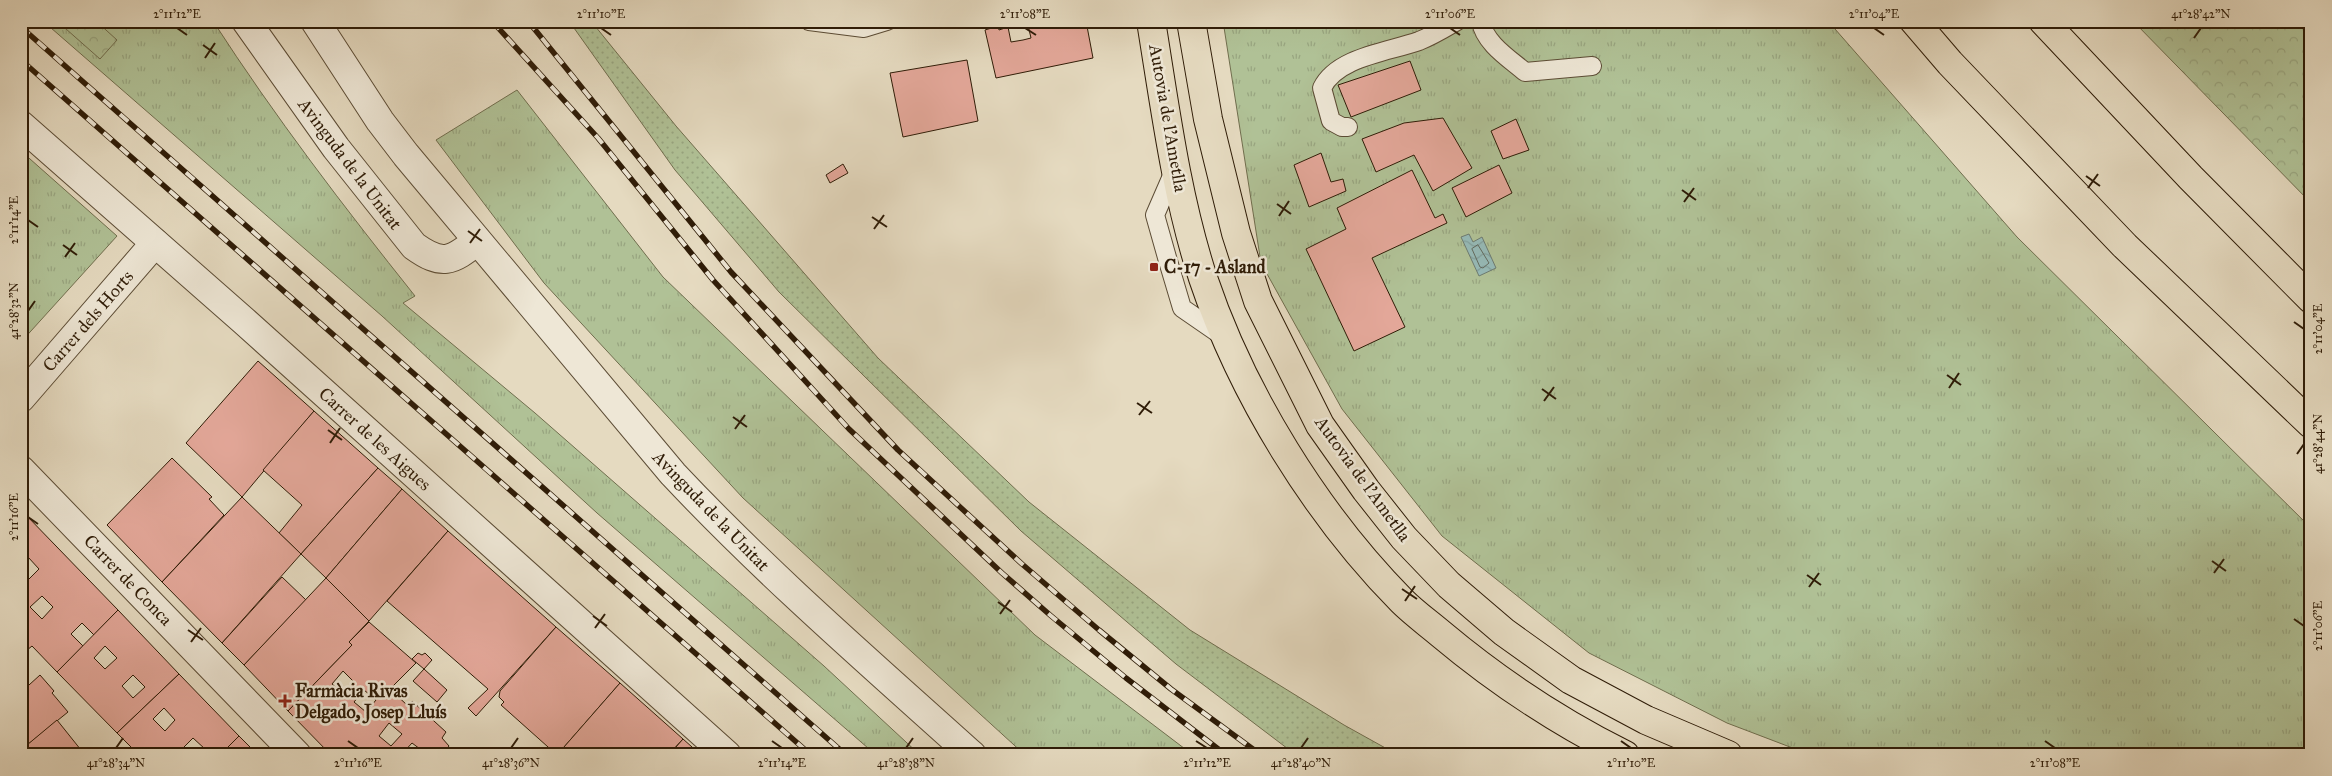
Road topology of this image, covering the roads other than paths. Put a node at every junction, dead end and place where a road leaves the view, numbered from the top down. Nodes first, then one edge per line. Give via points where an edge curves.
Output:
1 (246, 21) edge
2 (315, 21) edge
3 (809, 21) edge
4 (887, 21) edge
5 (1151, 21) edge
6 (1191, 21) edge
7 (1457, 21) edge
8 (1481, 21) edge
9 (1914, 21) edge
10 (2043, 21) edge
11 (1592, 66) dead end
12 (21, 125) edge
13 (1348, 127) dead end
14 (477, 241) junction
15 (156, 243) junction
16 (2311, 298) edge
17 (21, 398) edge
18 (2311, 424) edge
19 (21, 470) edge
20 (297, 755) edge
21 (727, 755) edge
22 (972, 755) edge
23 (1625, 755) edge
24 (1728, 755) edge

1 - 14 street, Avinguda de la Unitat via 336,148 414,246 441,259 457,257
2 - 14 street, Avinguda de la Unitat via 380,121
3 - 4 lane via 864,28
5 - 23 highway, Autovia de l'Ametlla via 1176,168 1203,278 1260,408 1296,466 1341,532 1402,602 1530,702
6 - 24 highway, Autovia de l'Ametlla via 1208,120 1236,233 1258,301 1320,425 1366,490 1404,538 1449,585 1504,632 1571,680 1646,720
7 - 13 lane via 1422,40 1343,65 1328,76 1322,88 1331,121
8 - 11 lane via 1482,29 1501,53 1525,72
9 - 18 highway via 2125,246
10 - 16 highway via 2191,178
12 - 15 street, Carrer de les Aigues
14 - 22 street, Avinguda de la Unitat via 673,474 719,522 788,590
15 - 17 street, Carrer dels Horts
15 - 21 street, Carrer de les Aigues
19 - 20 street, Carrer de Conca

